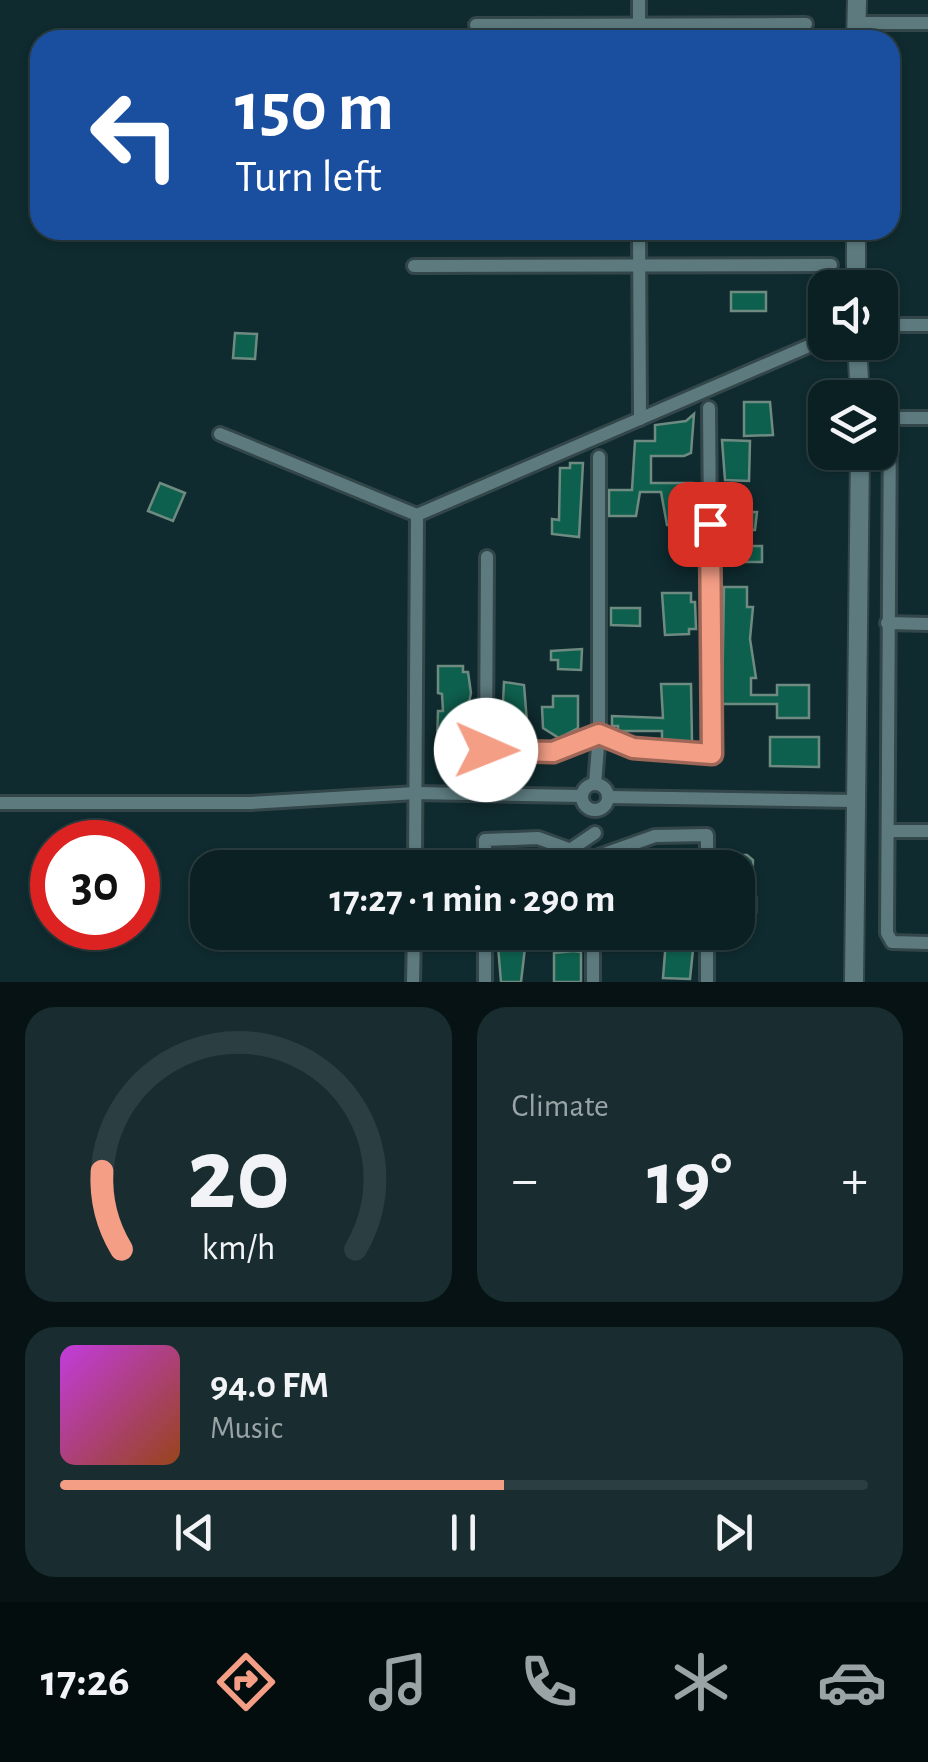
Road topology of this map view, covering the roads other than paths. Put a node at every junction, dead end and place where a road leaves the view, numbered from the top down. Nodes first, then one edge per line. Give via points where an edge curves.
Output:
1 (639, 0) edge
2 (856, 0) edge
3 (928, 23) edge
4 (639, 24) junction
5 (806, 24) dead end
6 (476, 25) dead end
7 (639, 30) edge
8 (856, 30) edge
9 (865, 30) edge
10 (639, 240) edge
11 (856, 240) edge
12 (640, 265) junction
13 (831, 265) dead end
14 (414, 266) dead end
15 (856, 270) edge
16 (898, 325) edge
17 (928, 325) edge
18 (808, 346) edge
19 (709, 408) dead end
20 (898, 418) edge
21 (928, 418) edge
22 (640, 419) junction
23 (220, 434) dead end
24 (599, 457) dead end
25 (860, 470) edge
26 (886, 470) edge
27 (417, 515) junction
28 (487, 556) dead end
29 (887, 623) junction
30 (928, 624) edge
31 (599, 734) junction
32 (595, 784) junction
33 (416, 793) junction
34 (582, 796) junction
35 (608, 796) junction
36 (854, 801) junction
37 (0, 803) edge
38 (595, 810) junction
39 (888, 831) junction
40 (595, 832) junction
41 (928, 832) edge
42 (415, 850) edge
43 (485, 850) edge
44 (570, 850) joint
45 (616, 850) joint
46 (707, 850) edge
47 (928, 943) edge
48 (414, 950) edge
49 (485, 950) edge
50 (593, 950) edge
51 (707, 950) edge
52 (413, 982) edge
53 (486, 982) edge
54 (593, 982) edge
55 (707, 982) edge
56 (854, 982) edge

1 - 4 street
2 - 8 street
3 - 9 street
4 - 5 street
4 - 6 street
4 - 7 street
10 - 12 street
11 - 15 street
12 - 13 street
12 - 14 street
12 - 22 street
16 - 17 street
18 - 22 street
19 - 31 street via 712,754 633,748
20 - 21 street
22 - 27 street
23 - 27 street
24 - 31 street
25 - 36 street
26 - 29 street
27 - 33 street
28 - 31 street via 486,750 553,752
29 - 30 street
29 - 39 street
31 - 32 street
32 - 34 street
32 - 35 street
33 - 34 street
33 - 37 street via 251,802
33 - 42 street
34 - 38 street
35 - 36 street
35 - 38 street
36 - 56 street
38 - 40 street
39 - 41 street
39 - 47 street via 888,937
40 - 44 street
40 - 45 street
43 - 44 street via 485,840 538,838
45 - 46 street via 655,836 707,835
48 - 52 street
49 - 53 street
50 - 54 street
51 - 55 street

